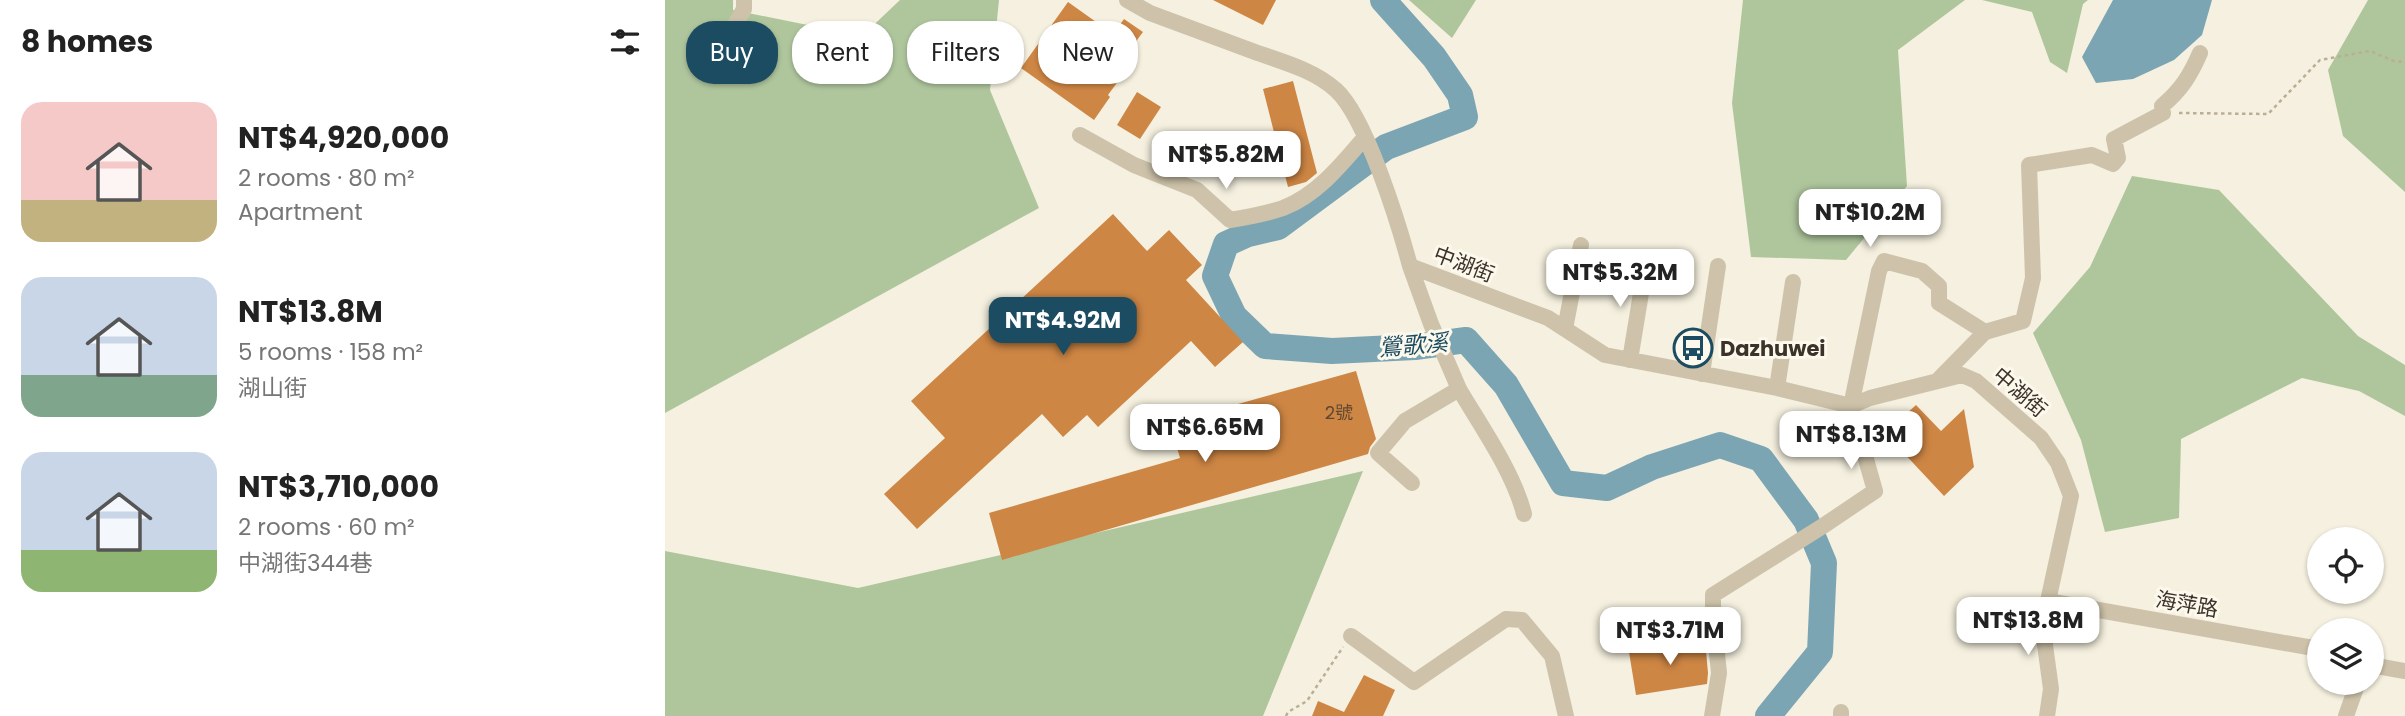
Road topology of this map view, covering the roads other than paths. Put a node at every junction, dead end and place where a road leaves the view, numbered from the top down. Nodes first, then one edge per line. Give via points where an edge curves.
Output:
1 (744, 0) edge
2 (1126, 0) edge
3 (737, 21) edge
4 (2200, 53) dead end
5 (1080, 135) dead end
6 (1367, 143) junction
7 (1581, 245) dead end
8 (1646, 262) dead end
9 (1410, 266) junction
10 (1718, 266) dead end
11 (1793, 282) dead end
12 (1565, 329) junction
13 (1985, 332) junction
14 (1630, 360) junction
15 (1702, 374) junction
16 (1937, 381) junction
17 (1777, 388) junction
18 (1459, 389) junction
19 (1851, 406) junction
20 (1412, 483) dead end
21 (1524, 514) dead end
22 (2048, 601) junction
23 (1351, 636) road end
24 (2307, 647) edge
25 (2384, 667) edge
26 (2405, 671) edge
27 (2353, 695) edge
28 (1566, 716) edge
29 (1712, 716) edge
30 (2047, 716) edge
31 (2346, 716) edge

1 - 3 street
2 - 6 street, 中湖街 via 1303,69 1336,90 1352,109
4 - 13 street via 2189,79 2162,106 2163,113 2114,139 2118,158 2113,164 2092,155 2029,166 2033,278 2023,321
5 - 6 street via 1134,165 1197,190 1230,220 1277,210 1306,195
6 - 9 street, 中湖街
7 - 12 street
8 - 14 street
9 - 12 street, 中湖街 via 1548,318
9 - 18 street
10 - 15 street
11 - 17 street
12 - 14 street, 中湖街 via 1605,355
13 - 16 street
13 - 19 street via 1939,303 1940,286 1922,271 1884,261
14 - 15 street, 中湖街
15 - 17 street, 中湖街
16 - 19 street, 中湖街
16 - 22 street, 中湖街 via 1962,375 1976,381 2041,438 2058,463 2071,496
17 - 19 street, 中湖街
18 - 20 street via 1405,421 1378,453
18 - 21 street via 1489,433
19 - 29 street via 1875,491 1713,595 1720,673
22 - 24 street, 海萍路
22 - 30 street, 中湖街 via 2045,645 2051,689
23 - 28 street via 1414,682 1506,619 1522,621 1552,656
25 - 26 street
27 - 31 street

